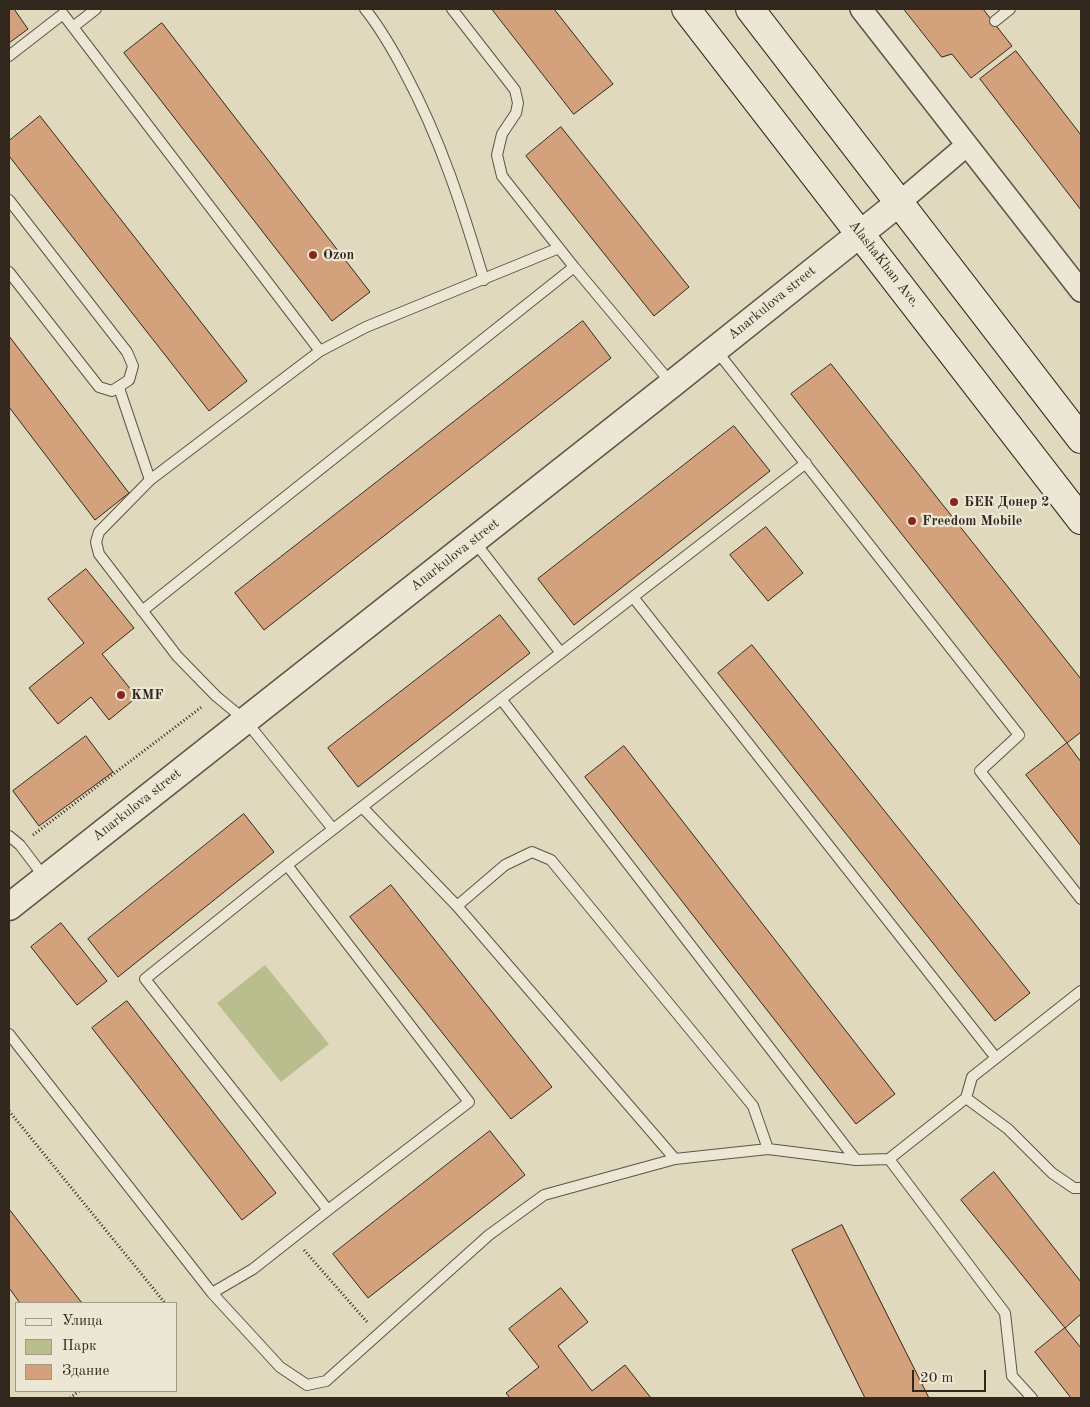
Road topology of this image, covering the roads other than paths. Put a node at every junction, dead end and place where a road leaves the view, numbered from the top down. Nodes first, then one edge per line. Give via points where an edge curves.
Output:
1 (96, 9) edge
2 (365, 9) edge
3 (452, 9) edge
4 (686, 9) edge
5 (750, 9) edge
6 (861, 9) edge
7 (1010, 9) edge
8 (995, 21) dead end
9 (73, 27) junction
10 (9, 56) edge
11 (967, 145) junction
12 (9, 200) edge
13 (900, 202) junction
14 (860, 233) junction
15 (559, 248) junction
16 (574, 267) junction
17 (9, 272) edge
18 (484, 280) junction
19 (1081, 291) edge
20 (716, 349) junction
21 (320, 351) junction
22 (672, 384) junction
23 (119, 388) junction
24 (1081, 439) edge
25 (806, 463) junction
26 (150, 480) junction
27 (1081, 520) edge
28 (473, 540) junction
29 (633, 597) junction
30 (142, 611) junction
31 (561, 653) junction
32 (501, 699) junction
33 (245, 720) junction
34 (362, 807) junction
35 (333, 830) junction
36 (9, 836) edge
37 (287, 865) junction
38 (45, 878) junction
39 (1081, 899) edge
40 (457, 906) junction
41 (9, 907) edge
42 (1081, 990) edge
43 (9, 1034) edge
44 (996, 1058) junction
45 (966, 1098) junction
46 (768, 1149) junction
47 (675, 1159) junction
48 (889, 1159) junction
49 (856, 1160) junction
50 (1081, 1188) edge
51 (328, 1210) junction
52 (212, 1293) junction
53 (1032, 1398) edge

1 - 9 lane
2 - 18 lane via 381,28 428,116 461,204
3 - 15 lane via 515,90 516,113 502,134 497,155 502,176
4 - 14 main road, AlashaKhan Ave.
5 - 13 main road
6 - 11 street
7 - 8 lane
9 - 10 lane via 63,14
9 - 21 lane
11 - 13 street
11 - 19 street
12 - 23 lane via 131,358 132,374
13 - 14 street, Anarkulova street
13 - 24 main road
14 - 20 street, Anarkulova street
14 - 27 main road, AlashaKhan Ave.
15 - 16 lane
15 - 18 lane
16 - 22 lane
16 - 30 lane
17 - 23 lane via 99,387 112,391
18 - 21 lane via 366,326
20 - 22 street, Anarkulova street
20 - 25 lane
21 - 26 lane
22 - 28 street, Anarkulova street
23 - 26 lane
25 - 29 lane
25 - 39 lane via 1019,735 980,771
26 - 30 lane via 98,532 96,542 105,564
28 - 31 lane
28 - 33 street, Anarkulova street
29 - 31 lane
29 - 44 lane
30 - 33 lane via 178,656 216,696
31 - 32 lane
32 - 34 lane
32 - 49 lane
33 - 35 lane
33 - 38 street, Anarkulova street
34 - 35 lane
34 - 40 lane
35 - 37 lane
36 - 38 lane
37 - 51 lane via 469,1102
37 - 51 lane via 145,979
38 - 41 street, Anarkulova street
40 - 46 lane via 505,865 532,852 551,860 753,1106
40 - 47 lane
42 - 44 lane
43 - 52 lane
44 - 45 lane via 972,1077
45 - 48 lane
45 - 50 lane via 1008,1129 1052,1173 1074,1188
46 - 47 lane
46 - 49 lane
47 - 52 lane via 544,1195 489,1235 326,1381 307,1385 280,1367
48 - 49 lane
48 - 53 lane via 1005,1313 1012,1376
51 - 52 lane via 253,1269

